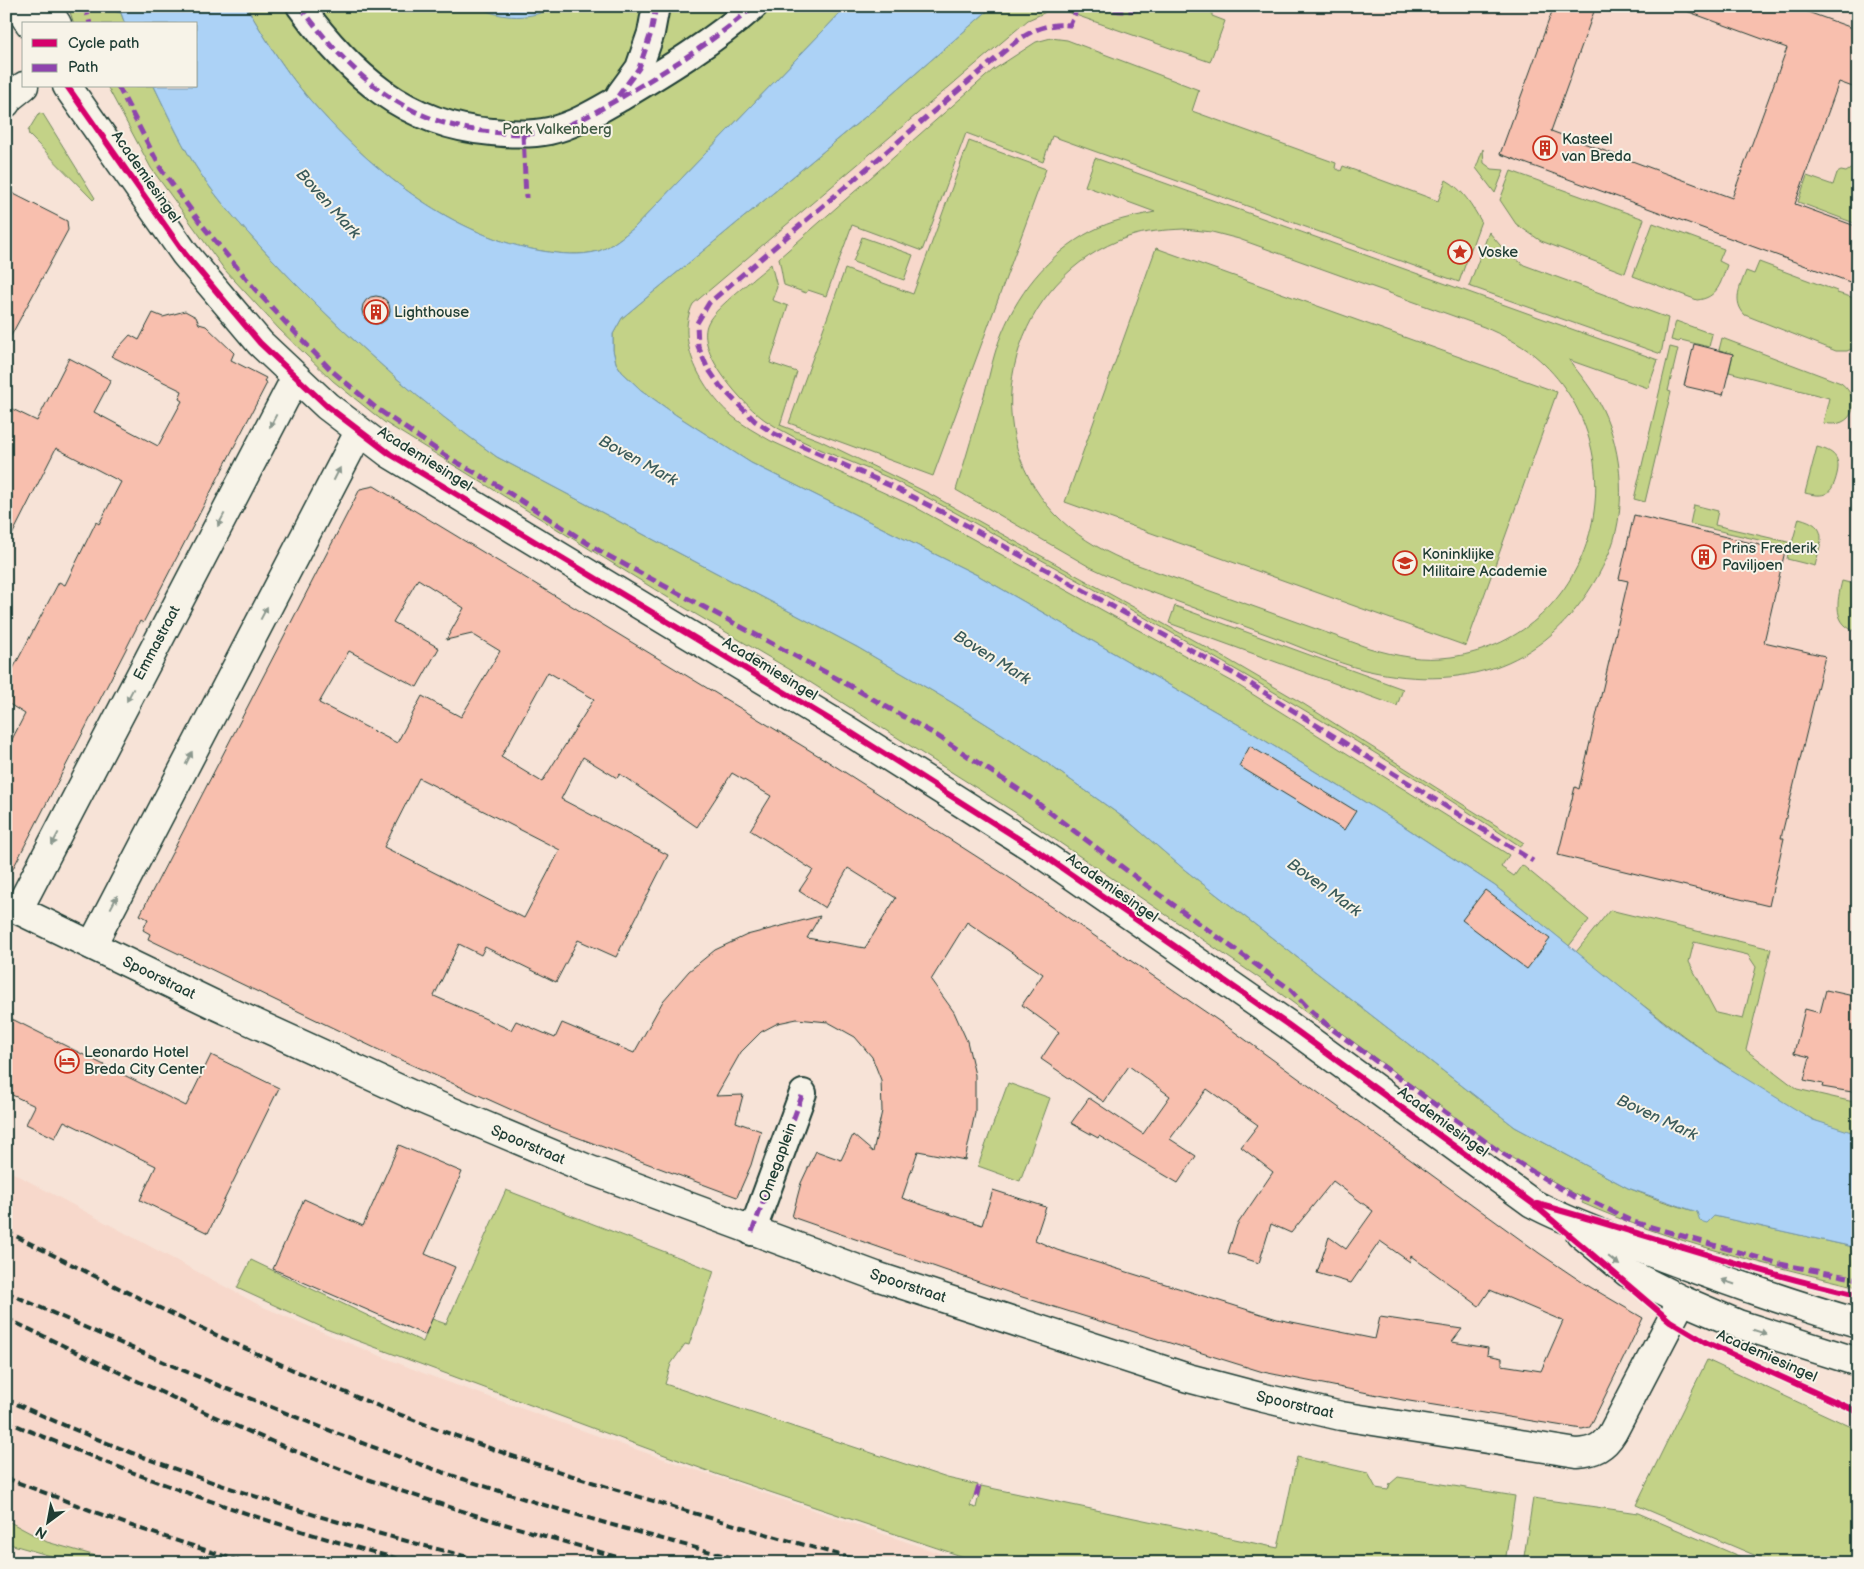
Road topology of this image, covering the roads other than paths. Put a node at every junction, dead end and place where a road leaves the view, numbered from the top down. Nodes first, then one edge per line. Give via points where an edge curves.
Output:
1 (17, 6) edge
2 (45, 6) edge
3 (300, 6) edge
4 (656, 6) edge
5 (754, 6) edge
6 (29, 22) edge
7 (56, 22) edge
8 (22, 88) edge
9 (68, 88) edge
10 (90, 88) edge
11 (615, 100) junction
12 (6, 103) edge
13 (120, 159) junction
14 (296, 377) junction
15 (359, 432) junction
16 (13, 906) edge
17 (92, 945) junction
18 (803, 1093) dead end
19 (1563, 1219) junction
20 (752, 1232) junction
21 (1682, 1300) junction
22 (1858, 1323) edge
23 (1858, 1362) edge

1 - 6 street
2 - 7 street
3 - 11 street via 322,36 370,84 435,122 506,134 548,131 572,124
4 - 11 street via 639,68
5 - 11 street via 702,47
8 - 12 street
9 - 13 street, Academiesingel
10 - 13 street, Academiesingel
13 - 14 street, Academiesingel via 185,254 260,343
14 - 15 street, Academiesingel
14 -> 16 street, Emmastraat
17 -> 15 street
15 - 19 street, Academiesingel via 847,730 1033,848 1287,1024 1532,1203
16 - 17 street, Spoorstraat
17 - 20 street, Spoorstraat via 417,1098 590,1170
18 - 20 street, Omegaplein
19 -> 21 street, Academiesingel via 1628,1273
22 -> 19 street, Academiesingel via 1698,1271
20 - 21 street, Spoorstraat via 1028,1326 1188,1378 1255,1396 1342,1416 1576,1453 1590,1452 1608,1441
21 -> 23 street, Academiesingel via 1738,1324

